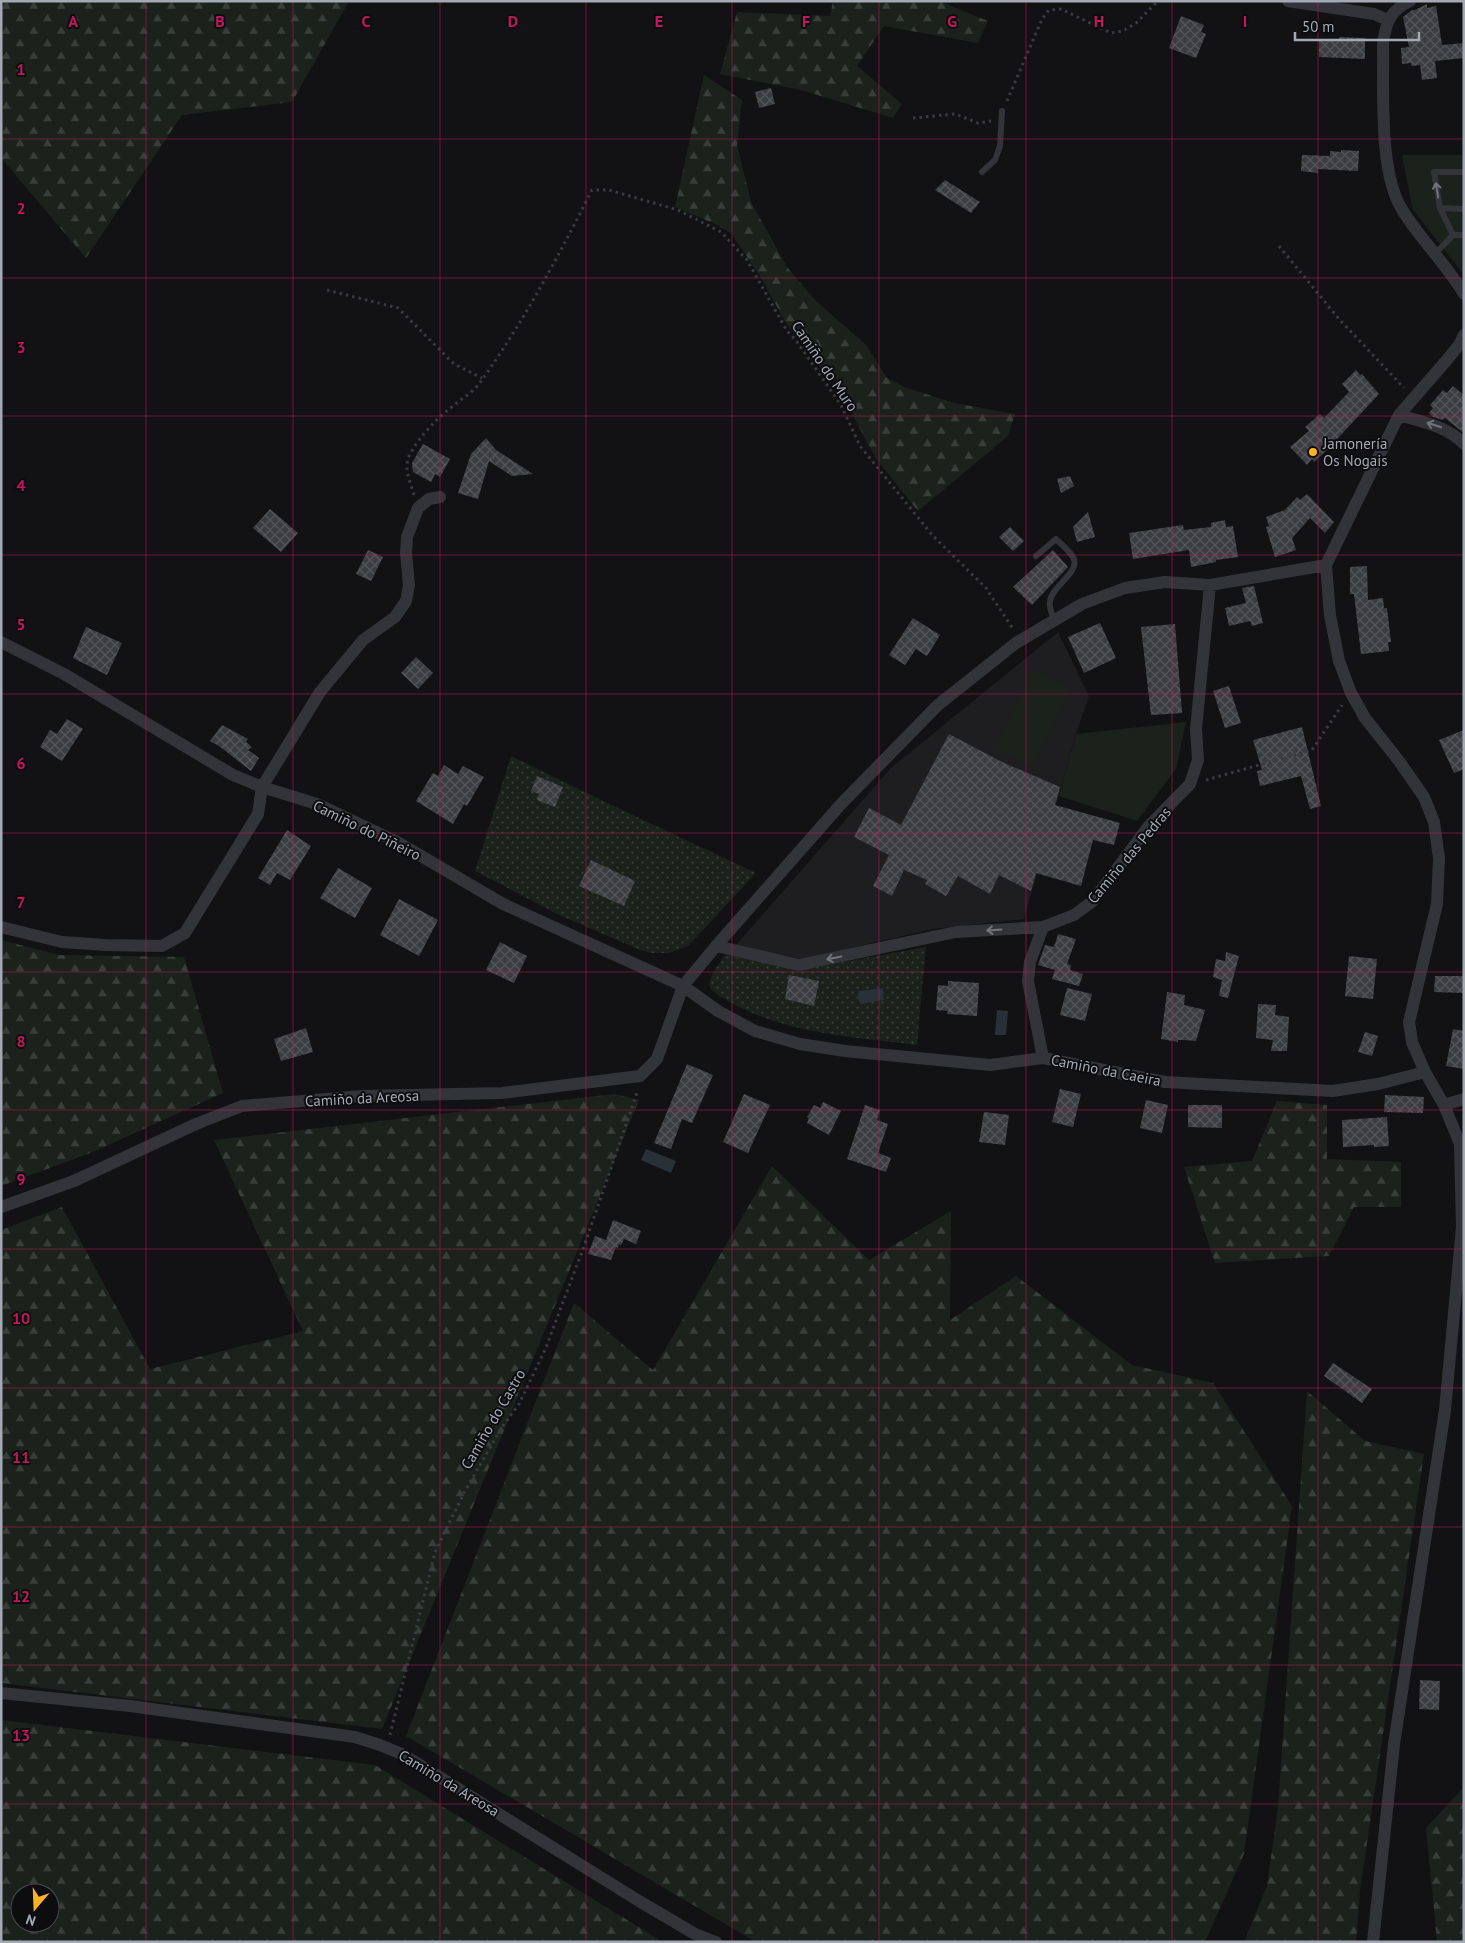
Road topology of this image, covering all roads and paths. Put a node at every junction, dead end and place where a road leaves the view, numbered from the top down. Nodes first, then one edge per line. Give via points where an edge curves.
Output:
1 (1158, 1) edge
2 (1288, 1) edge
3 (1410, 1) edge
4 (1388, 20) junction
5 (1002, 111) junction
6 (913, 118) dead end
7 (982, 172) dead end
8 (1464, 172) edge
9 (1440, 208) junction
10 (1464, 209) edge
11 (1453, 234) junction
12 (1464, 235) edge
13 (1279, 246) dead end
14 (1435, 254) junction
15 (1462, 288) edge
16 (327, 290) dead end
17 (1464, 335) edge
18 (482, 378) junction
19 (1414, 398) junction
20 (1399, 415) junction
21 (1464, 444) edge
22 (440, 497) dead end
23 (418, 508) junction
24 (1036, 556) dead end
25 (1326, 565) junction
26 (1210, 585) junction
27 (1054, 620) junction
28 (1021, 640) junction
29 (1, 642) edge
30 (1351, 693) junction
31 (1190, 784) junction
32 (262, 787) junction
33 (1, 927) edge
34 (1043, 927) junction
35 (716, 946) junction
36 (683, 986) junction
37 (1043, 1058) junction
38 (1425, 1072) junction
39 (640, 1076) junction
40 (1464, 1099) edge
41 (1444, 1105) junction
42 (1, 1207) edge
43 (1, 1692) edge
44 (387, 1748) junction
45 (716, 1942) edge
46 (1373, 1942) edge

1 - 5 path via 1136,23 1123,31 1111,33 1061,9 1049,10 1042,19
2 - 4 street via 1374,14
3 - 4 street
4 - 14 street via 1383,43 1385,157 1392,190 1402,210
5 - 6 path via 995,120 978,123 955,114
5 - 7 lane via 1000,146 995,160
9 -> 8 lane via 1434,172
9 - 10 lane
9 - 11 lane
11 - 12 lane
11 - 14 lane
13 - 19 path via 1338,319
14 - 15 street
16 - 18 path via 398,308 454,364
17 - 19 street
18 - 23 path via 426,431 409,456 406,471
18 - 28 path, Camiño do Muro via 551,270 592,190 609,190 678,210 721,232 747,260 787,331 841,405 860,446 933,536 986,588
19 - 20 street
21 -> 20 street via 1441,427
20 - 25 street
22 - 23 street via 429,499
23 - 32 street via 407,537 409,585 406,601 395,617 363,640 320,692
24 - 27 lane via 1056,539 1073,557 1073,570 1054,590 1049,603
25 - 26 street
25 - 30 street via 1330,615 1339,661
26 - 27 street via 1165,582 1125,588 1082,604
26 - 31 street, Camiño das Pedras via 1196,729 1198,760
27 - 28 street
28 - 35 street via 932,712 842,803
29 - 32 street, Camiño do Piñeiro via 64,674 233,775
30 - 31 path via 1312,750
30 - 38 street via 1364,718 1424,797 1434,822 1439,858 1437,904 1409,1022 1412,1042
31 - 34 street, Camiño das Pedras via 1148,827 1093,901 1074,915
32 - 33 street via 258,814 185,933 162,946 62,942
32 - 36 street, Camiño do Piñeiro via 326,808 399,843 503,904
34 -> 35 street, Camiño das Pedras via 956,932 799,965
34 - 37 street via 1030,962 1028,981
35 - 36 street
36 - 37 street, Camiño da Caeira via 718,1011 755,1031 800,1044 990,1065
36 - 39 street via 657,1059
37 - 38 street, Camiño da Caeira via 1165,1082 1332,1091
38 - 41 street
39 - 42 street, Camiño da Areosa via 502,1094 362,1096 242,1106 74,1181
39 - 44 path, Camiño do Castro via 638,1094 545,1350 519,1404 464,1491 435,1552
40 - 41 street
41 - 46 street via 1460,1144 1462,1227 1445,1410 1394,1744
43 - 44 street, Camiño da Areosa via 246,1721 355,1737
44 - 45 street, Camiño da Areosa via 413,1760 639,1902 695,1934

